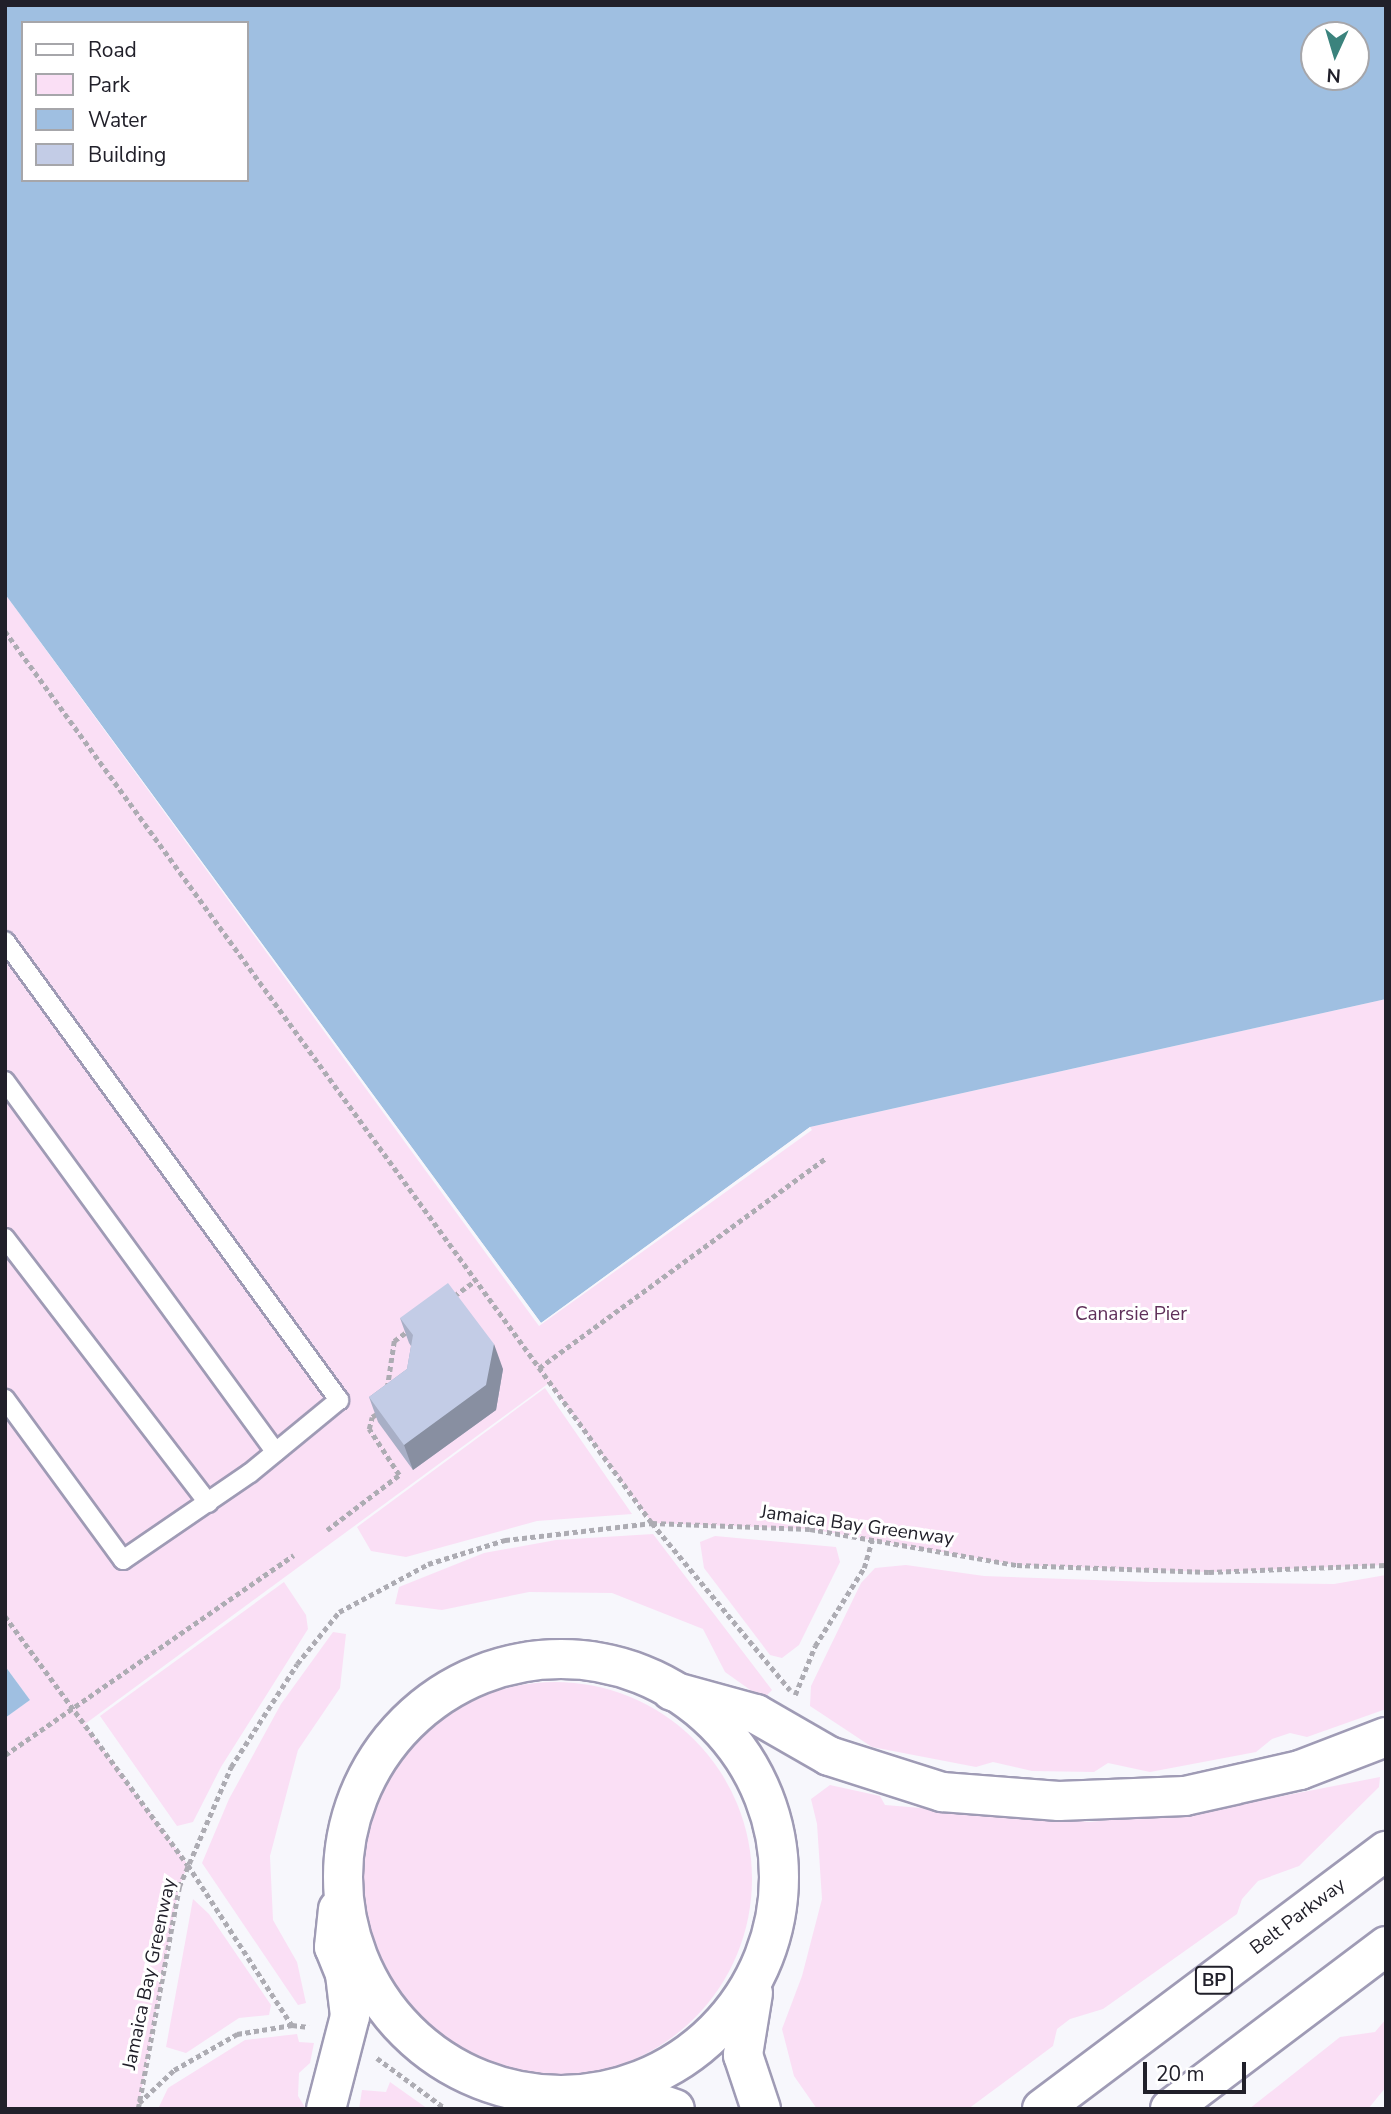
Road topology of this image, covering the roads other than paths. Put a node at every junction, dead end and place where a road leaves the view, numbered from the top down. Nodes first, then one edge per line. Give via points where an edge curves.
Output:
1 (5, 941) edge
2 (5, 1081) edge
3 (5, 1238) edge
4 (5, 1399) edge
5 (276, 1452) junction
6 (208, 1503) junction
7 (672, 1691) junction
8 (1386, 1737) edge
9 (1386, 1851) edge
10 (338, 1909) junction
11 (1386, 1946) edge
12 (758, 1979) junction
13 (620, 2090) junction
14 (326, 2109) edge
15 (675, 2109) edge
16 (761, 2109) edge
17 (1042, 2109) edge
18 (1170, 2109) edge

1 - 5 lane via 339,1400
2 - 5 lane
3 - 6 lane
4 - 6 lane via 123,1560
5 - 6 lane
7 - 8 main road via 756,1714 829,1756 942,1793 1059,1801 1185,1796 1300,1770
7 - 10 main road via 636,1673 566,1658 486,1672 435,1697 393,1735 357,1782 338,1862
7 - 12 main road via 730,1743 757,1782 778,1830 782,1886 774,1934
9 - 17 main road, Belt Parkway / BP
10 - 13 main road via 404,2026 441,2057 481,2079 527,2092
10 - 14 main road via 334,1947 345,1974 350,2016
11 - 18 main road
12 - 13 main road via 706,2043 656,2076
12 - 16 main road via 744,2030 743,2055
13 - 15 main road

